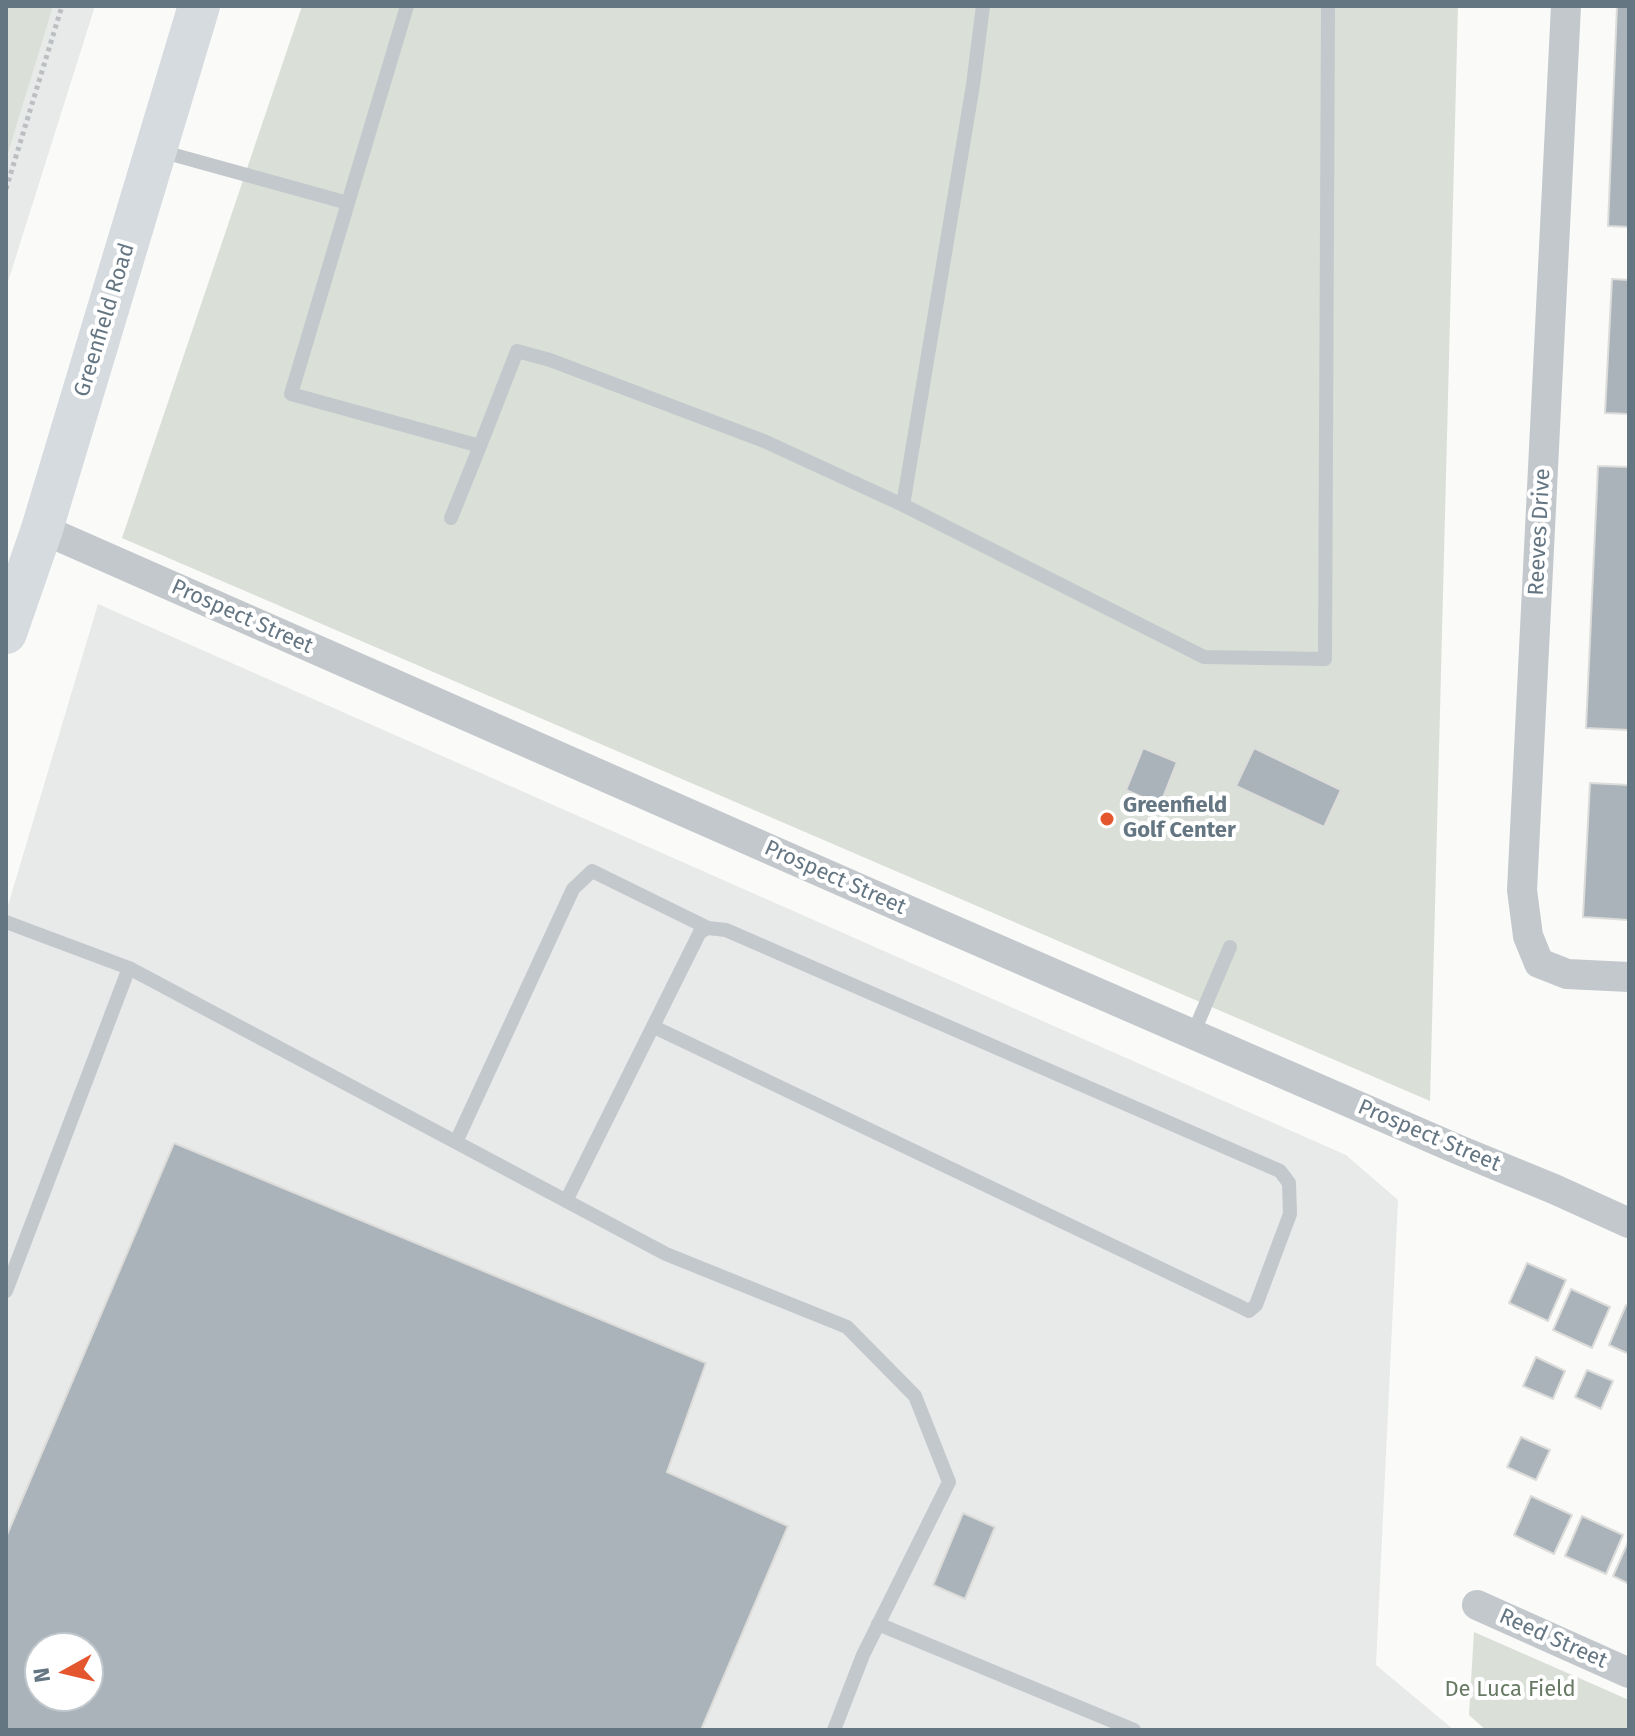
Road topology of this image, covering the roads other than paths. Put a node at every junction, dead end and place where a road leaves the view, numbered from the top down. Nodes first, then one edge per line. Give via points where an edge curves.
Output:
1 (199, 6) edge
2 (407, 6) edge
3 (983, 6) edge
4 (1328, 6) edge
5 (1566, 6) edge
6 (156, 150) junction
7 (348, 203) junction
8 (480, 446) junction
9 (903, 505) junction
10 (451, 518) dead end
11 (42, 529) junction
12 (6, 633) edge
13 (6, 922) edge
14 (708, 928) junction
15 (1230, 947) dead end
16 (129, 968) junction
17 (1629, 977) edge
18 (654, 1027) junction
19 (1193, 1034) junction
20 (456, 1142) junction
21 (566, 1201) junction
22 (1629, 1223) edge
23 (6, 1291) edge
24 (1477, 1605) dead end
25 (878, 1624) junction
26 (1629, 1673) edge
27 (834, 1730) edge
28 (1134, 1730) edge

1 - 6 main road, Greenfield Road
2 - 7 lane
3 - 9 lane
4 - 9 lane via 1325,659 1204,657
5 - 17 street, Reeves Drive via 1522,890 1528,936 1539,963 1567,974
6 - 7 lane
6 - 11 main road, Greenfield Road
7 - 8 lane via 291,394
8 - 9 lane via 517,351 764,441
8 - 10 lane
11 - 12 main road, Greenfield Road
11 - 19 street, Prospect Street
13 - 16 lane
14 - 18 lane via 700,932
14 - 18 lane via 726,930 1280,1171 1289,1183 1290,1214 1256,1305 1249,1311
14 - 20 lane via 592,871 573,889
15 - 19 lane
16 - 20 lane
16 - 23 lane
18 - 21 lane
19 - 22 street, Prospect Street
20 - 21 lane
21 - 25 lane via 666,1254 847,1327 915,1396 949,1482
24 - 26 street, Reed Street
25 - 27 lane
25 - 28 lane

